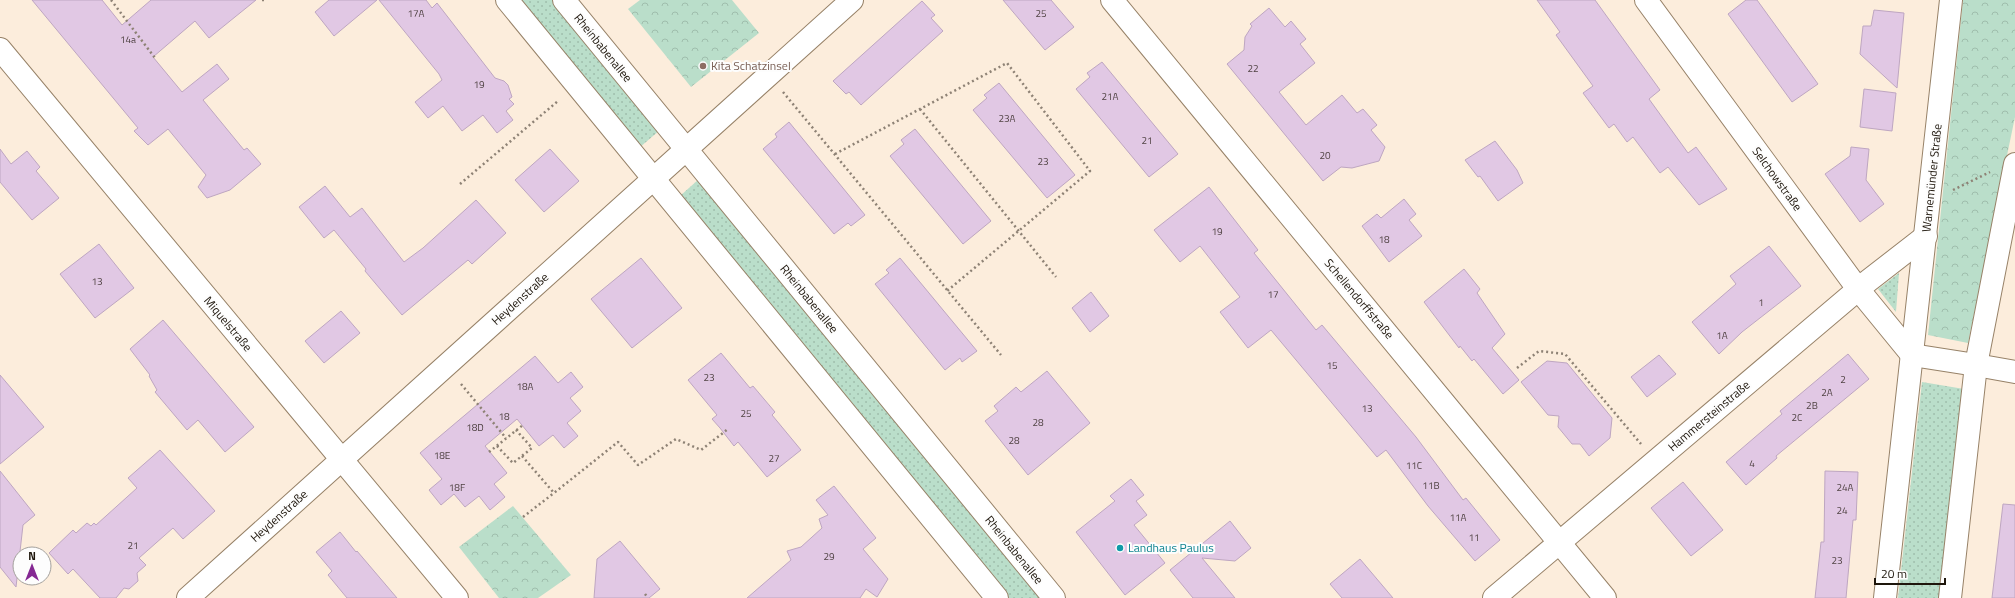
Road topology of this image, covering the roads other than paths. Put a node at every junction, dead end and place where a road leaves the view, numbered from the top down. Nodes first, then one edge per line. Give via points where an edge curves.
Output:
1 (507, 0) edge
2 (564, 0) edge
3 (852, 0) edge
4 (1112, 0) edge
5 (1646, 0) edge
6 (1951, 0) edge
7 (0, 49) edge
8 (686, 149) junction
9 (2014, 167) edge
10 (653, 178) junction
11 (1926, 236) junction
12 (1858, 289) junction
13 (1912, 355) junction
14 (1976, 365) junction
15 (2015, 372) edge
16 (342, 460) junction
17 (1560, 543) junction
18 (188, 598) edge
19 (457, 598) edge
20 (997, 598) edge
21 (1054, 598) edge
22 (1494, 598) edge
23 (1605, 598) edge
24 (1885, 598) edge
25 (1950, 598) edge

1 - 10 street
2 - 8 street, Rheinbabenallee
3 - 8 street, Heydenstraße
4 - 17 street, Schellendorffstraße
5 - 12 street, Selchowstraße
6 - 11 street, Warnemünder Straße
7 - 16 street, Miquelstraße
8 - 10 street, Heydenstraße
8 - 21 street, Rheinbabenallee
9 - 14 street
10 - 16 street, Heydenstraße
10 - 20 street
11 - 12 street, Hammersteinstraße
11 - 13 street, Warnemünder Straße
12 - 13 street, Selchowstraße
12 - 17 street, Hammersteinstraße
13 - 14 street
13 - 24 street, Warnemünder Straße
14 - 15 street
14 - 25 street
16 - 18 street, Heydenstraße
16 - 19 street, Miquelstraße
17 - 22 street, Hammersteinstraße
17 - 23 street, Schellendorffstraße

